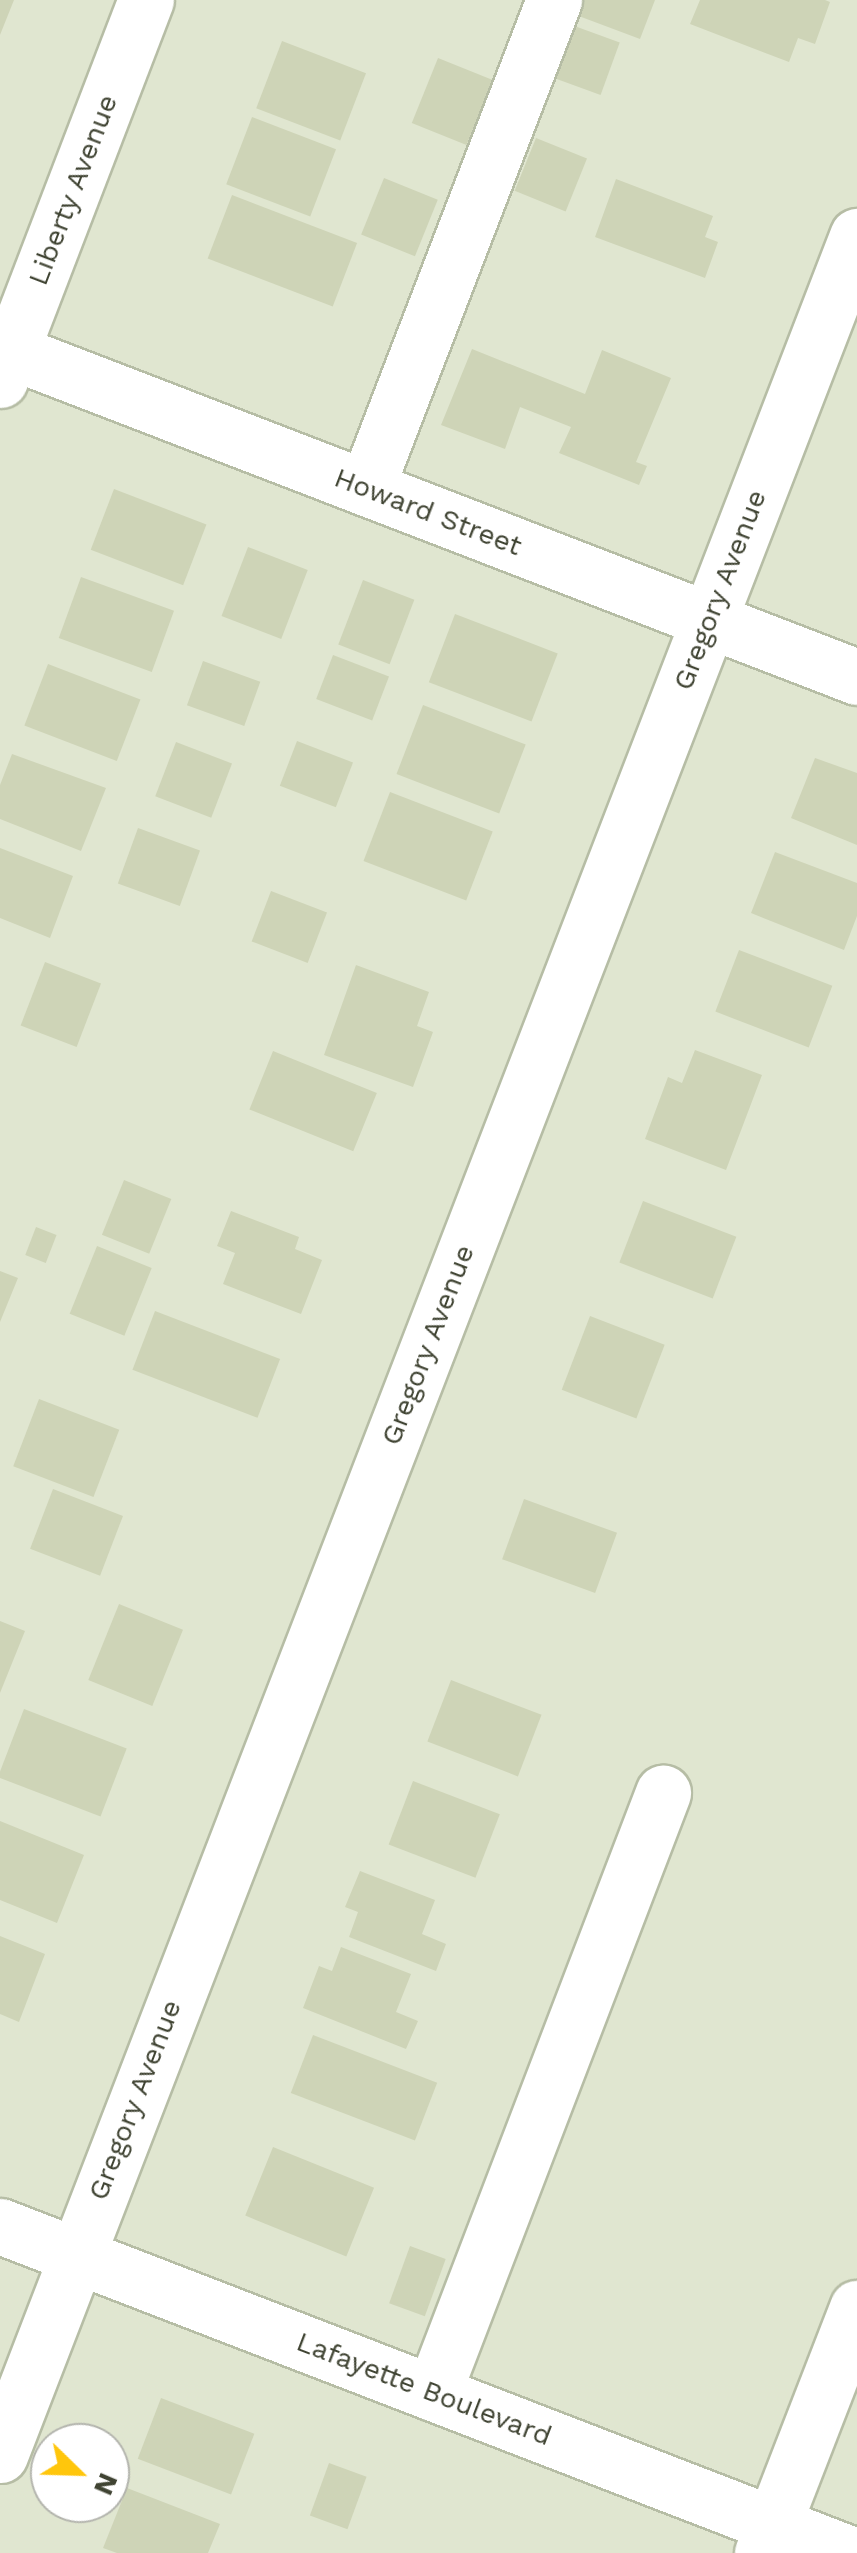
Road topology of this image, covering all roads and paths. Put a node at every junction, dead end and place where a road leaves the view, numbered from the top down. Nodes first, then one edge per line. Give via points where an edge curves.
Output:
1 (146, 0) edge
2 (554, 0) edge
3 (857, 236) edge
4 (4, 359) edge
5 (366, 488) junction
6 (708, 622) junction
7 (857, 677) edge
8 (662, 1793) dead end
9 (0, 2226) edge
10 (76, 2255) junction
11 (857, 2308) edge
12 (432, 2393) junction
13 (0, 2454) edge
14 (768, 2538) edge
15 (848, 2553) edge

1 - 4 street, Liberty Avenue
2 - 5 street
3 - 6 street, Gregory Avenue
4 - 5 street, Howard Street
5 - 6 street, Howard Street
6 - 7 street, Howard Street
6 - 10 street, Gregory Avenue
8 - 12 street
9 - 10 street, Lafayette Boulevard
10 - 12 street, Lafayette Boulevard
10 - 13 street, Gregory Avenue
11 - 14 street
12 - 14 street, Lafayette Boulevard
14 - 15 street, Lafayette Boulevard

